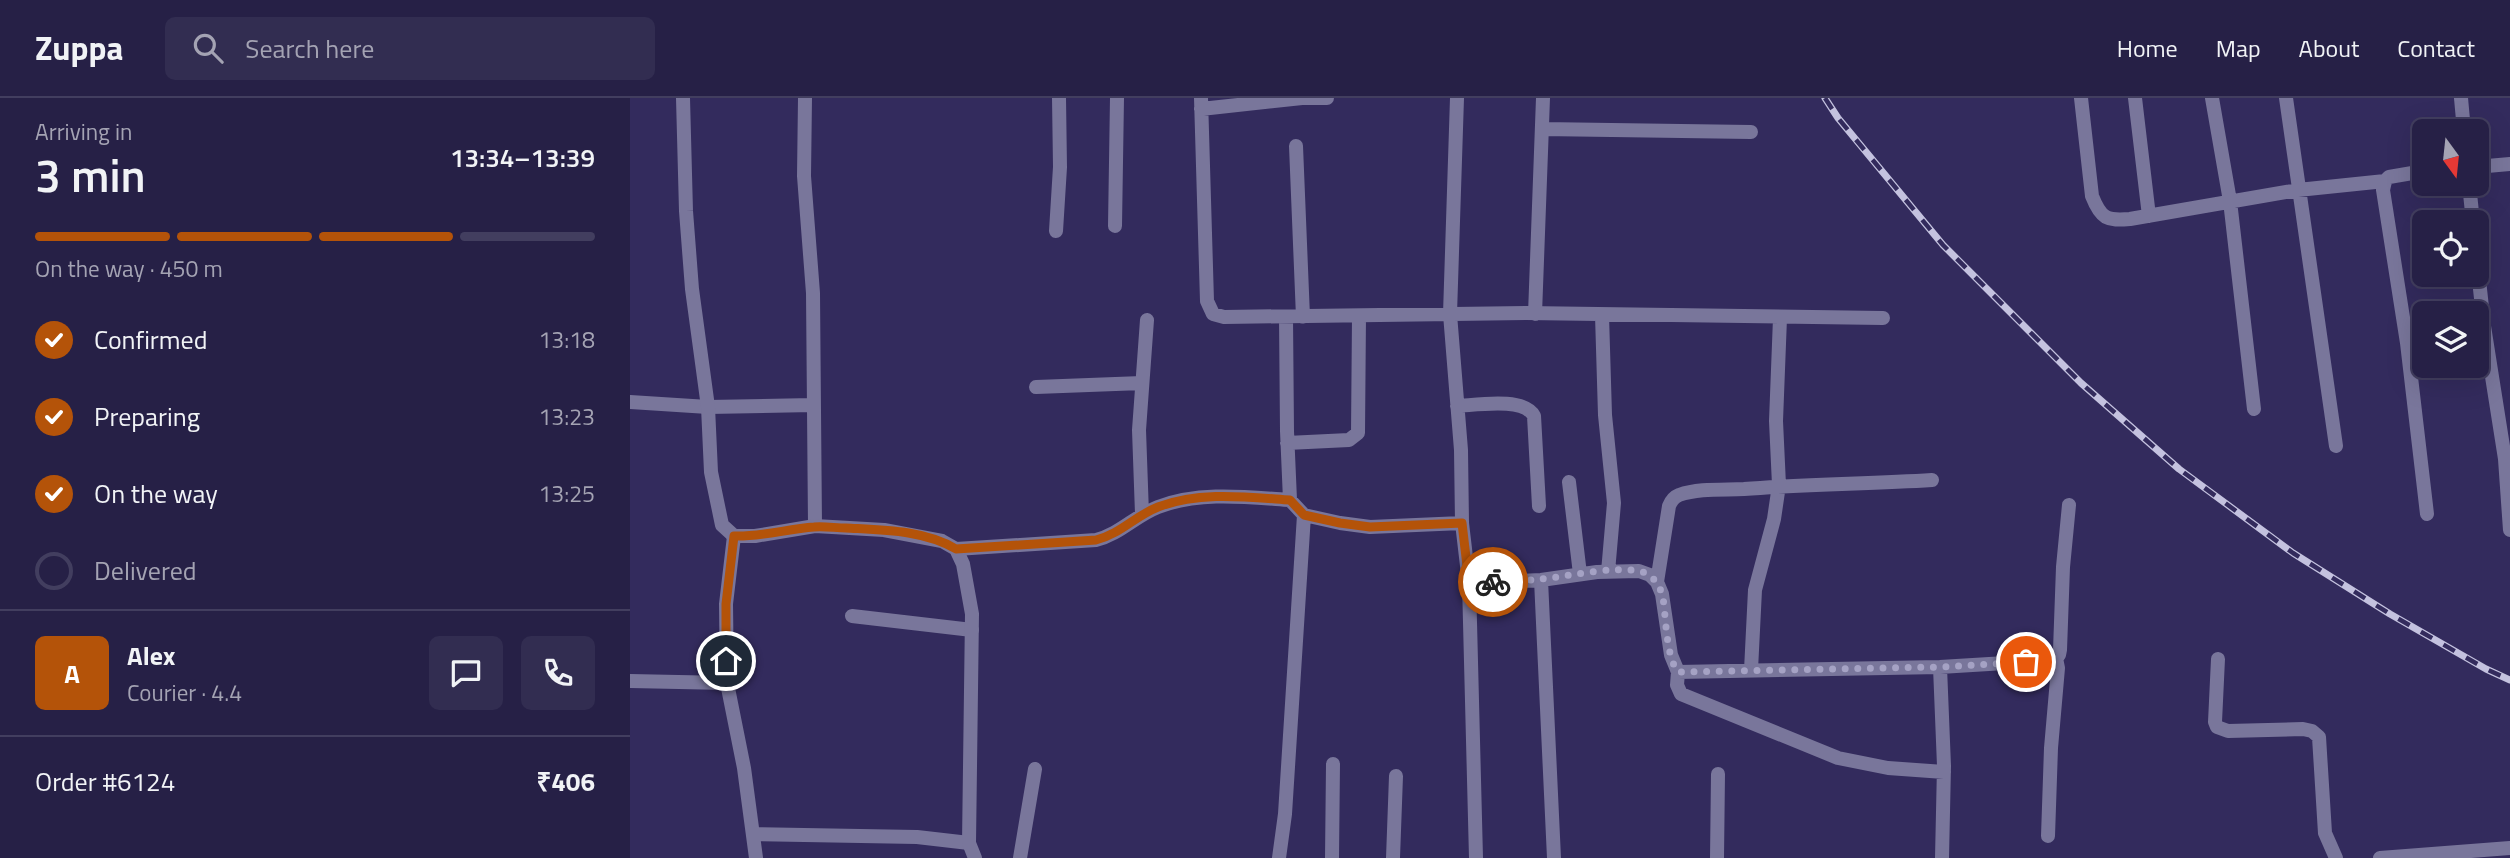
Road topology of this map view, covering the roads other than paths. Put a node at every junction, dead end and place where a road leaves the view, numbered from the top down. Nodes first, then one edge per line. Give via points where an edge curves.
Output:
1 (683, 98) edge
2 (804, 98) edge
3 (1059, 98) edge
4 (1117, 98) edge
5 (1327, 98) edge
6 (1457, 98) edge
7 (1543, 98) edge
8 (2081, 98) edge
9 (2135, 98) edge
10 (2212, 98) edge
11 (2286, 98) edge
12 (2461, 98) edge
13 (1201, 104) edge
14 (2463, 119) edge
15 (1542, 130) junction
16 (1751, 132) dead end
17 (1297, 146) dead end
18 (2510, 163) edge
19 (2489, 165) edge
20 (2412, 172) edge
21 (2385, 181) junction
22 (2298, 190) junction
23 (2230, 201) junction
24 (2150, 216) junction
25 (1115, 226) dead end
26 (1056, 230) dead end
27 (2480, 287) edge
28 (1535, 313) junction
29 (1450, 314) junction
30 (1602, 315) junction
31 (1359, 316) junction
32 (1286, 317) junction
33 (1303, 317) junction
34 (1780, 318) junction
35 (1884, 318) dead end
36 (1147, 320) dead end
37 (1142, 383) junction
38 (1036, 387) dead end
39 (630, 402) edge
40 (813, 405) junction
41 (1457, 406) junction
42 (708, 407) junction
43 (2254, 409) dead end
44 (1287, 443) junction
45 (2336, 446) dead end
46 (1931, 480) dead end
47 (1569, 482) dead end
48 (1779, 485) junction
49 (1290, 500) junction
50 (2069, 505) dead end
51 (1539, 506) dead end
52 (1142, 514) junction
53 (2427, 514) dead end
54 (1304, 515) junction
55 (1462, 523) junction
56 (815, 526) junction
57 (2510, 530) edge
58 (734, 536) junction
59 (956, 549) junction
60 (1608, 572) junction
61 (1580, 574) junction
62 (1541, 580) junction
63 (1657, 582) junction
64 (1469, 583) junction
65 (852, 616) dead end
66 (972, 630) junction
67 (2056, 658) junction
68 (2218, 659) dead end
69 (1940, 667) junction
70 (1751, 670) junction
71 (1678, 672) junction
72 (630, 681) edge
73 (727, 683) junction
74 (1333, 764) dead end
75 (1035, 769) dead end
76 (1944, 772) junction
77 (1718, 775) dead end
78 (1396, 776) dead end
79 (754, 834) junction
80 (2048, 836) dead end
81 (970, 843) junction
82 (2510, 848) edge
83 (756, 858) edge
84 (975, 858) edge
85 (1020, 858) edge
86 (1279, 858) edge
87 (1332, 858) edge
88 (1393, 858) edge
89 (1476, 858) edge
90 (1554, 858) edge
91 (1717, 858) edge
92 (1942, 858) edge
93 (2336, 858) edge
94 (2380, 858) edge

1 - 42 street via 691,276
2 - 40 street
3 - 26 street
4 - 25 street
5 - 13 street
6 - 29 street
7 - 15 street
8 - 24 street via 2097,209 2105,218 2116,220
9 - 24 street
10 - 23 street
11 - 22 street
12 - 14 street
13 - 32 street via 1207,301 1213,314 1224,317
15 - 16 street
15 - 28 street
17 - 33 street
18 - 19 street
20 - 21 street
21 - 22 street
21 - 53 street
22 - 23 street
22 - 45 street
23 - 24 street
23 - 43 street
27 - 57 street via 2505,460
28 - 29 street
28 - 30 street
29 - 31 street
29 - 41 street
30 - 34 street
30 - 60 street via 1614,503
31 - 33 street
31 - 44 street via 1359,433 1349,440
32 - 33 street
32 - 44 street
34 - 35 street
34 - 48 street
36 - 37 street
37 - 38 street
37 - 52 street
39 - 42 street
40 - 42 street
40 - 56 street
41 - 51 street via 1513,404 1530,409
41 - 55 street
42 - 58 street via 711,472 719,514 722,525
44 - 49 street
46 - 48 street
47 - 61 street
48 - 63 street via 1696,492 1671,500
48 - 70 street via 1755,590
49 - 52 street via 1212,498 1170,502
49 - 54 street
50 - 67 street
52 - 59 street via 1111,536 1096,540
54 - 55 street via 1370,527
54 - 86 street
55 - 64 street
56 - 58 street via 755,537
56 - 59 street via 884,530 943,541
58 - 73 street via 726,604
59 - 66 street via 966,579
60 - 61 street
60 - 63 street via 1639,571
61 - 62 street
62 - 64 street
62 - 90 street
63 - 71 street
64 - 89 street
65 - 66 street
66 - 81 street
67 - 69 street
67 - 80 street
68 - 93 street via 2217,727 2228,731 2303,729 2319,737 2325,833
69 - 70 street
69 - 76 street
70 - 71 street
71 - 76 street via 1681,694 1821,752 1888,768
72 - 73 street
73 - 79 street
74 - 87 street
75 - 85 street
76 - 92 street
77 - 91 street
78 - 88 street
79 - 81 street via 918,837
79 - 83 street
81 - 84 street
82 - 94 street

